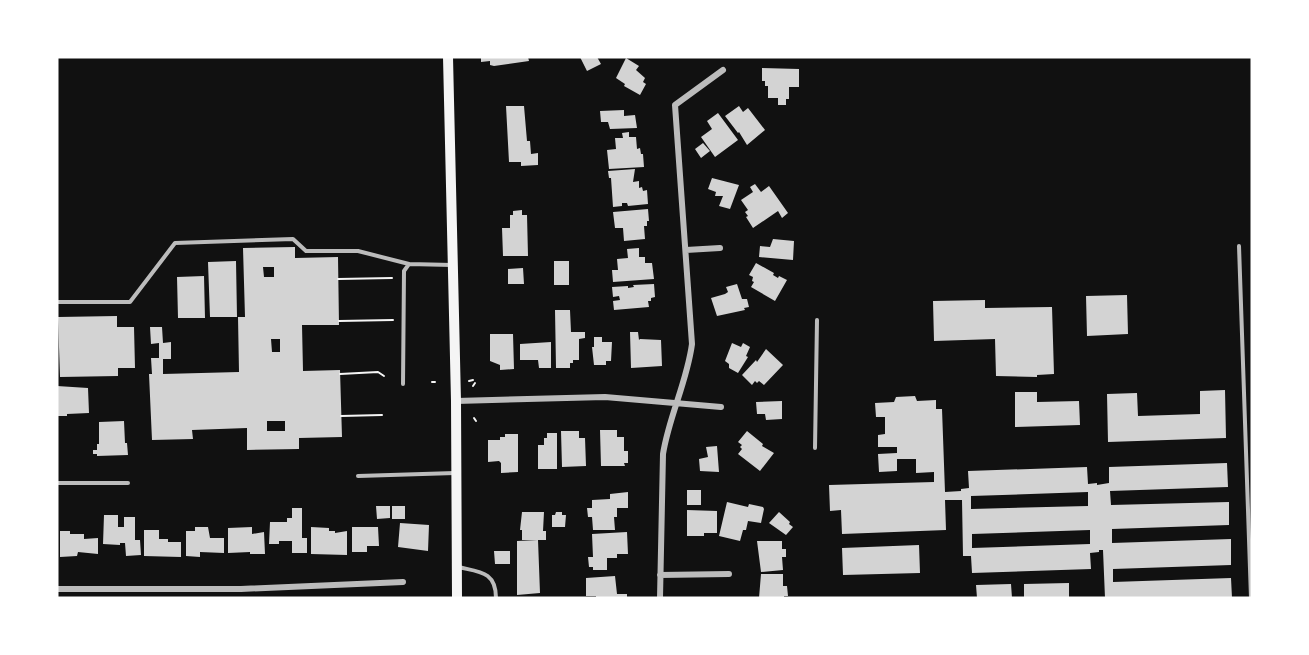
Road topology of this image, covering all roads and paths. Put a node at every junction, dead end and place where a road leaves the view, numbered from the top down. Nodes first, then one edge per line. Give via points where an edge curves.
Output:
1 (448, 57) edge
2 (723, 70) dead end
3 (1239, 246) dead end
4 (720, 248) dead end
5 (686, 250) junction
6 (409, 264) junction
7 (453, 266) junction
8 (392, 278) dead end
9 (338, 279) dead end
10 (57, 302) edge
11 (393, 320) dead end
12 (817, 320) dead end
13 (339, 321) dead end
14 (340, 374) dead end
15 (384, 376) dead end
16 (403, 384) dead end
17 (456, 401) junction
18 (677, 402) junction
19 (721, 407) dead end
20 (382, 415) dead end
21 (341, 416) dead end
22 (474, 418) dead end
23 (476, 422) dead end
24 (815, 448) dead end
25 (456, 473) junction
26 (358, 476) dead end
27 (57, 483) edge
28 (128, 483) dead end
29 (457, 567) junction
30 (660, 574) junction
31 (729, 574) dead end
32 (403, 582) dead end
33 (241, 589) junction
34 (57, 590) edge
35 (241, 598) edge
36 (457, 598) edge
37 (496, 598) edge
38 (660, 598) edge
39 (1251, 598) edge

1 - 7 main road
2 - 5 street via 675,105
3 - 39 lane
4 - 5 street
5 - 18 street via 692,344
6 - 7 lane
6 - 10 lane via 358,251 306,251 293,239 175,243 130,302
6 - 16 lane via 404,271
7 - 17 main road
8 - 9 path
11 - 13 path
12 - 24 lane
14 - 15 path via 378,372
17 - 18 street via 605,397
17 - 25 main road
18 - 19 street
18 - 30 street via 663,454
20 - 21 path
22 - 23 path
25 - 26 lane
25 - 29 main road
27 - 28 lane
29 - 36 main road
29 - 37 lane via 488,575 494,582
30 - 31 street
30 - 38 street
32 - 33 street
33 - 34 street
33 - 35 street

